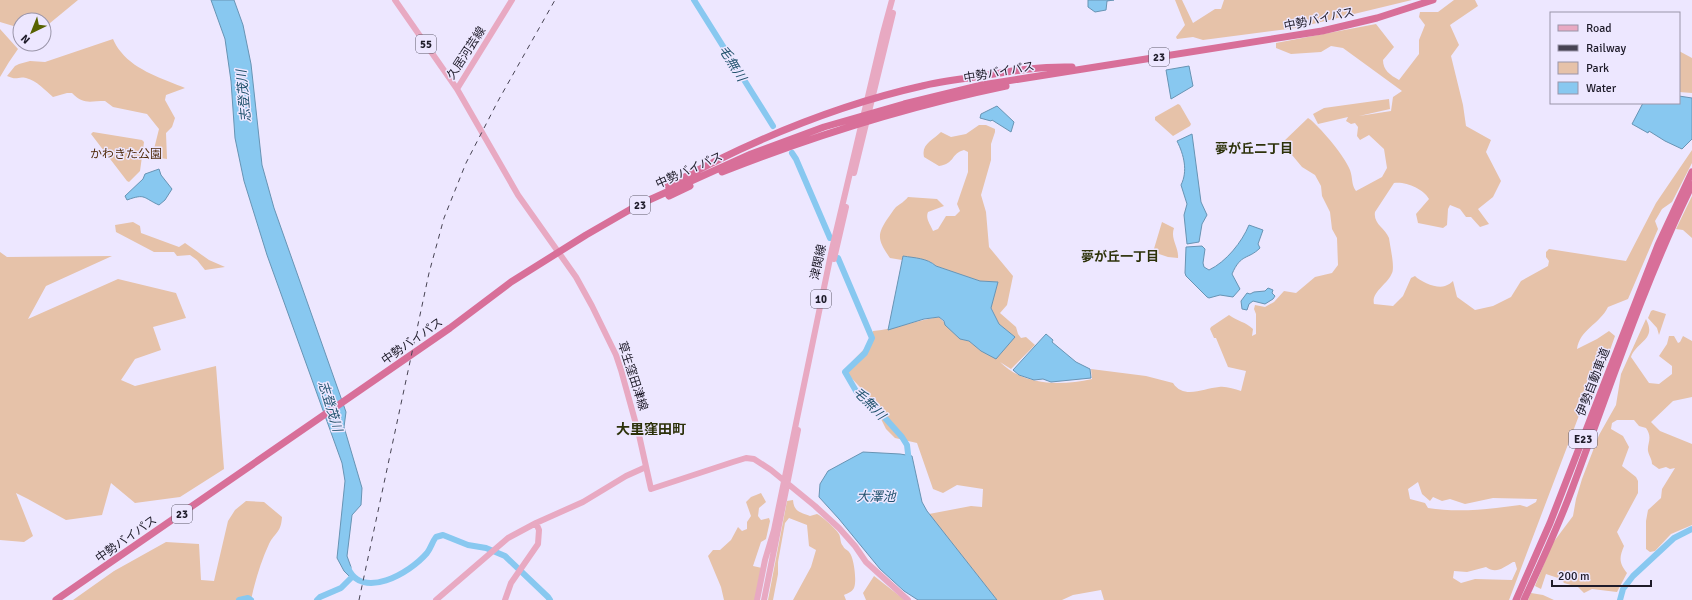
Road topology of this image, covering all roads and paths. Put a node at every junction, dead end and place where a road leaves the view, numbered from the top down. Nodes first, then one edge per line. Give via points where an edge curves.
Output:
1 (395, 0) edge
2 (512, 0) edge
3 (892, 0) edge
4 (896, 0) edge
5 (1433, 0) edge
6 (1086, 68) junction
7 (457, 89) junction
8 (869, 100) junction
9 (864, 123) junction
10 (1692, 172) edge
11 (1692, 185) edge
12 (586, 235) junction
13 (558, 253) junction
14 (1654, 264) junction
15 (1648, 278) junction
16 (646, 467) junction
17 (786, 481) junction
18 (536, 523) junction
19 (56, 600) edge
20 (436, 600) edge
21 (505, 600) edge
22 (758, 600) edge
23 (764, 600) edge
24 (908, 600) edge
25 (1516, 600) edge
26 (1524, 600) edge

1 - 7 main road, 久居河芸線 / 55
2 - 7 main road, 久居河芸線
3 - 8 main road, 津関線 / 10
4 - 8 main road, 津関線 / 10
5 - 6 highway, 中勢バイパス / 23 via 1378,18 1322,31
6 - 8 highway via 1055,66 1013,71 923,85
6 - 9 highway via 984,90
6 - 12 highway, 中勢バイパス / 23 via 982,85 824,127 738,160 638,206
7 - 13 main road, 草生窪田津線 via 518,195
8 - 9 main road, 津関線 / 10
8 - 12 highway via 804,123 724,157 624,210
9 - 12 highway via 706,178
9 - 17 main road, 津関線 / 10
10 - 14 highway, 伊勢自動車道
11 - 14 highway, 伊勢自動車道
12 - 13 highway, 中勢バイパス / 23
13 - 16 main road, 草生窪田津線 via 582,286 616,354 630,398
13 - 19 highway, 中勢バイパス / 23 via 511,282 450,328
14 - 15 highway, 伊勢自動車道
15 - 25 highway, 伊勢自動車道 / E23 via 1550,523
15 - 26 highway, 伊勢自動車道 / E23 via 1572,490
16 - 17 main road, 草生窪田津線 via 651,489 746,458 754,459
16 - 18 main road via 583,502
17 - 22 main road, 津関線 / 10 via 765,560
17 - 23 main road, 津関線 / 10
17 - 24 main road, 草生窪田津線 via 839,528 866,562
18 - 20 main road via 499,544
18 - 21 main road via 539,530 538,544 511,583

